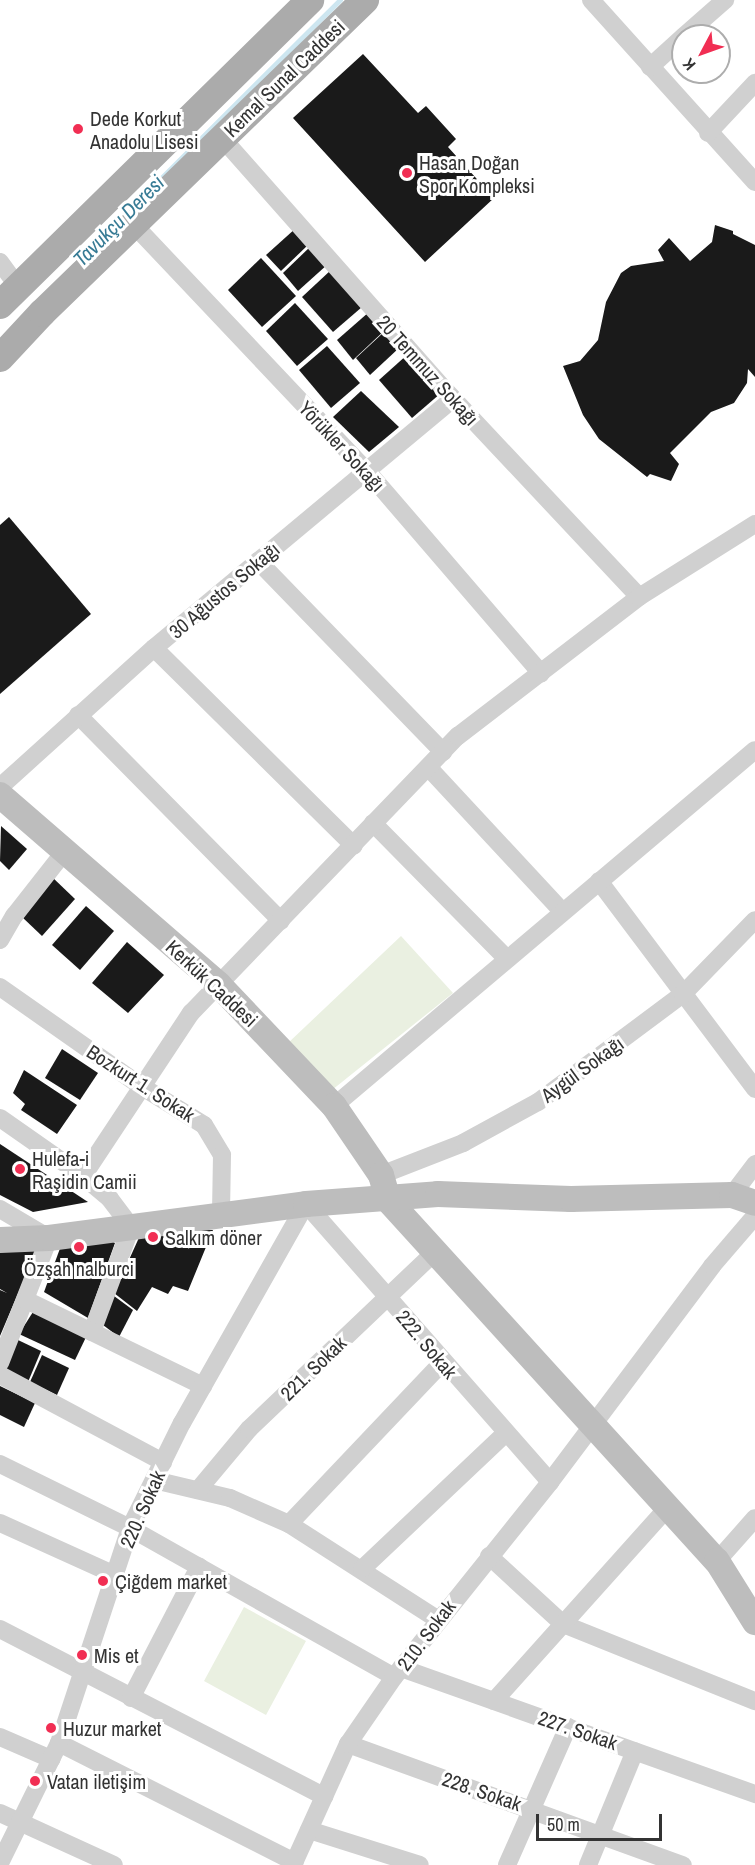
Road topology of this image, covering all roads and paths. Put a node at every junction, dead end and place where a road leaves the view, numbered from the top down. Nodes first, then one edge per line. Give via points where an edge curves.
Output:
1 (310, 0) edge
2 (365, 0) edge
3 (591, 0) edge
4 (725, 0) edge
5 (698, 24) edge
6 (671, 48) edge
7 (650, 67) junction
8 (755, 83) edge
9 (708, 133) junction
10 (222, 138) junction
11 (755, 182) edge
12 (135, 226) junction
13 (0, 262) edge
14 (9, 296) edge
15 (0, 358) edge
16 (453, 399) junction
17 (367, 471) junction
18 (755, 524) edge
19 (258, 561) junction
20 (639, 597) junction
21 (154, 648) junction
22 (541, 673) junction
23 (78, 715) junction
24 (755, 750) edge
25 (443, 752) junction
26 (429, 768) junction
27 (0, 787) edge
28 (0, 795) edge
29 (373, 823) junction
30 (354, 846) junction
31 (65, 851) junction
32 (599, 881) junction
33 (561, 910) junction
34 (755, 920) edge
35 (281, 921) junction
36 (0, 940) edge
37 (505, 957) junction
38 (219, 985) junction
39 (0, 987) edge
40 (682, 994) junction
41 (141, 1086) junction
42 (755, 1089) edge
43 (334, 1106) junction
44 (0, 1118) edge
45 (755, 1164) edge
46 (381, 1175) junction
47 (83, 1176) junction
48 (743, 1199) edge
49 (388, 1200) junction
50 (306, 1204) junction
51 (0, 1209) edge
52 (221, 1215) junction
53 (755, 1216) edge
54 (130, 1227) junction
55 (49, 1238) junction
56 (0, 1240) edge
57 (434, 1252) junction
58 (387, 1296) junction
59 (26, 1300) junction
60 (92, 1332) junction
61 (0, 1363) edge
62 (442, 1363) junction
63 (0, 1375) edge
64 (203, 1386) junction
65 (592, 1426) junction
66 (505, 1434) junction
67 (163, 1462) junction
68 (0, 1464) edge
69 (154, 1480) junction
70 (550, 1482) junction
71 (198, 1490) junction
72 (668, 1508) junction
73 (755, 1518) edge
74 (0, 1523) edge
75 (289, 1524) junction
76 (130, 1528) junction
77 (489, 1556) junction
78 (717, 1561) junction
79 (199, 1567) junction
80 (362, 1569) junction
81 (115, 1575) junction
82 (436, 1619) junction
83 (755, 1621) edge
84 (563, 1624) junction
85 (0, 1629) edge
86 (397, 1672) junction
87 (82, 1674) junction
88 (131, 1698) junction
89 (494, 1701) junction
90 (755, 1701) edge
91 (568, 1727) junction
92 (0, 1737) edge
93 (59, 1743) junction
94 (348, 1744) junction
95 (635, 1750) junction
96 (51, 1759) junction
97 (755, 1794) edge
98 (324, 1796) junction
99 (532, 1808) junction
100 (0, 1813) edge
101 (20, 1822) junction
102 (309, 1830) junction
103 (600, 1835) junction
104 (0, 1863) edge
105 (294, 1864) edge
106 (114, 1865) edge
107 (420, 1865) edge
108 (507, 1865) edge
109 (588, 1865) edge
110 (683, 1865) edge

1 - 14 main road
2 - 10 main road, Kemal Sunal Caddesi
3 - 7 street
4 - 5 street
6 - 7 street
7 - 9 street
8 - 9 street
9 - 11 street
10 - 12 main road, Kemal Sunal Caddesi
10 - 16 street, 20 Temmuz Sokağı
12 - 15 main road, Kemal Sunal Caddesi
12 - 17 street, Yörükler Sokağı
13 - 14 street
16 - 17 street, 30 Ağustos Sokağı
16 - 20 street, 20 Temmuz Sokağı
17 - 19 street, 30 Ağustos Sokağı
17 - 22 street, Yörükler Sokağı
18 - 20 street
19 - 21 street, 30 Ağustos Sokağı
19 - 25 street
20 - 22 street
21 - 23 street, 30 Ağustos Sokağı
21 - 30 street
22 - 25 street
23 - 27 street, 30 Ağustos Sokağı
23 - 35 street
24 - 32 street
25 - 26 street
26 - 29 street
26 - 33 street
28 - 31 street, Kerkük Caddesi
29 - 30 street
29 - 37 street
30 - 35 street
31 - 36 street
31 - 38 street, Kerkük Caddesi
32 - 33 street
32 - 40 street
33 - 37 street
34 - 40 street, Aygül Sokağı
35 - 38 street
37 - 43 street
38 - 41 street via 191,1013
38 - 43 street, Kerkük Caddesi
39 - 41 street, Bozkurt 1. Sokak
40 - 42 street
40 - 46 street, Aygül Sokağı via 538,1102 463,1143
41 - 47 street
41 - 52 street, Bozkurt 1. Sokak via 204,1125 222,1155
43 - 46 street, Kerkük Caddesi
44 - 47 street
45 - 48 street
46 - 49 street, Kerkük Caddesi
47 - 54 street via 110,1199
48 - 49 street via 438,1194
49 - 50 street
49 - 57 street
50 - 52 street
50 - 58 street, 222. Sokak
50 - 64 street, 220. Sokak
51 - 55 street
52 - 54 street
53 - 65 street, 210. Sokak via 712,1266
54 - 55 street
54 - 60 street
55 - 56 street
55 - 59 street
57 - 58 street, 221. Sokak
57 - 65 street
58 - 62 street, 222. Sokak
58 - 71 street, 221. Sokak via 249,1429
59 - 60 street
59 - 61 street
60 - 64 street
62 - 66 street, 222. Sokak
62 - 75 street
63 - 67 street
64 - 67 street, 220. Sokak
65 - 70 street, 210. Sokak
65 - 72 street
66 - 70 street, 222. Sokak
66 - 80 street
67 - 69 street, 220. Sokak
68 - 76 street, 227. Sokak
69 - 71 street
69 - 76 street, 220. Sokak
70 - 77 street, 210. Sokak
71 - 75 street via 230,1498
72 - 78 street
72 - 84 street
73 - 78 street
74 - 81 street
75 - 80 street
76 - 79 street, 227. Sokak
76 - 81 street, 220. Sokak
77 - 82 street, 210. Sokak
77 - 84 street
78 - 83 street
79 - 86 street, 227. Sokak
79 - 88 street
80 - 82 street
81 - 87 street, 220. Sokak
82 - 86 street, 210. Sokak
84 - 89 street
84 - 90 street
85 - 87 street
86 - 89 street, 227. Sokak
86 - 94 street, 210. Sokak
87 - 88 street
87 - 93 street, 220. Sokak
88 - 98 street
89 - 91 street, 227. Sokak
91 - 95 street, 227. Sokak
91 - 99 street
92 - 96 street
93 - 96 street, 220. Sokak
93 - 105 street
94 - 98 street, 210. Sokak
94 - 99 street, 228. Sokak
95 - 97 street, 227. Sokak
95 - 103 street
96 - 101 street, 220. Sokak
98 - 102 street, 210. Sokak
99 - 103 street, 228. Sokak
99 - 108 street
100 - 101 street
101 - 104 street, 220. Sokak
101 - 106 street
102 - 105 street, 210. Sokak
102 - 107 street
103 - 109 street
103 - 110 street, 228. Sokak

